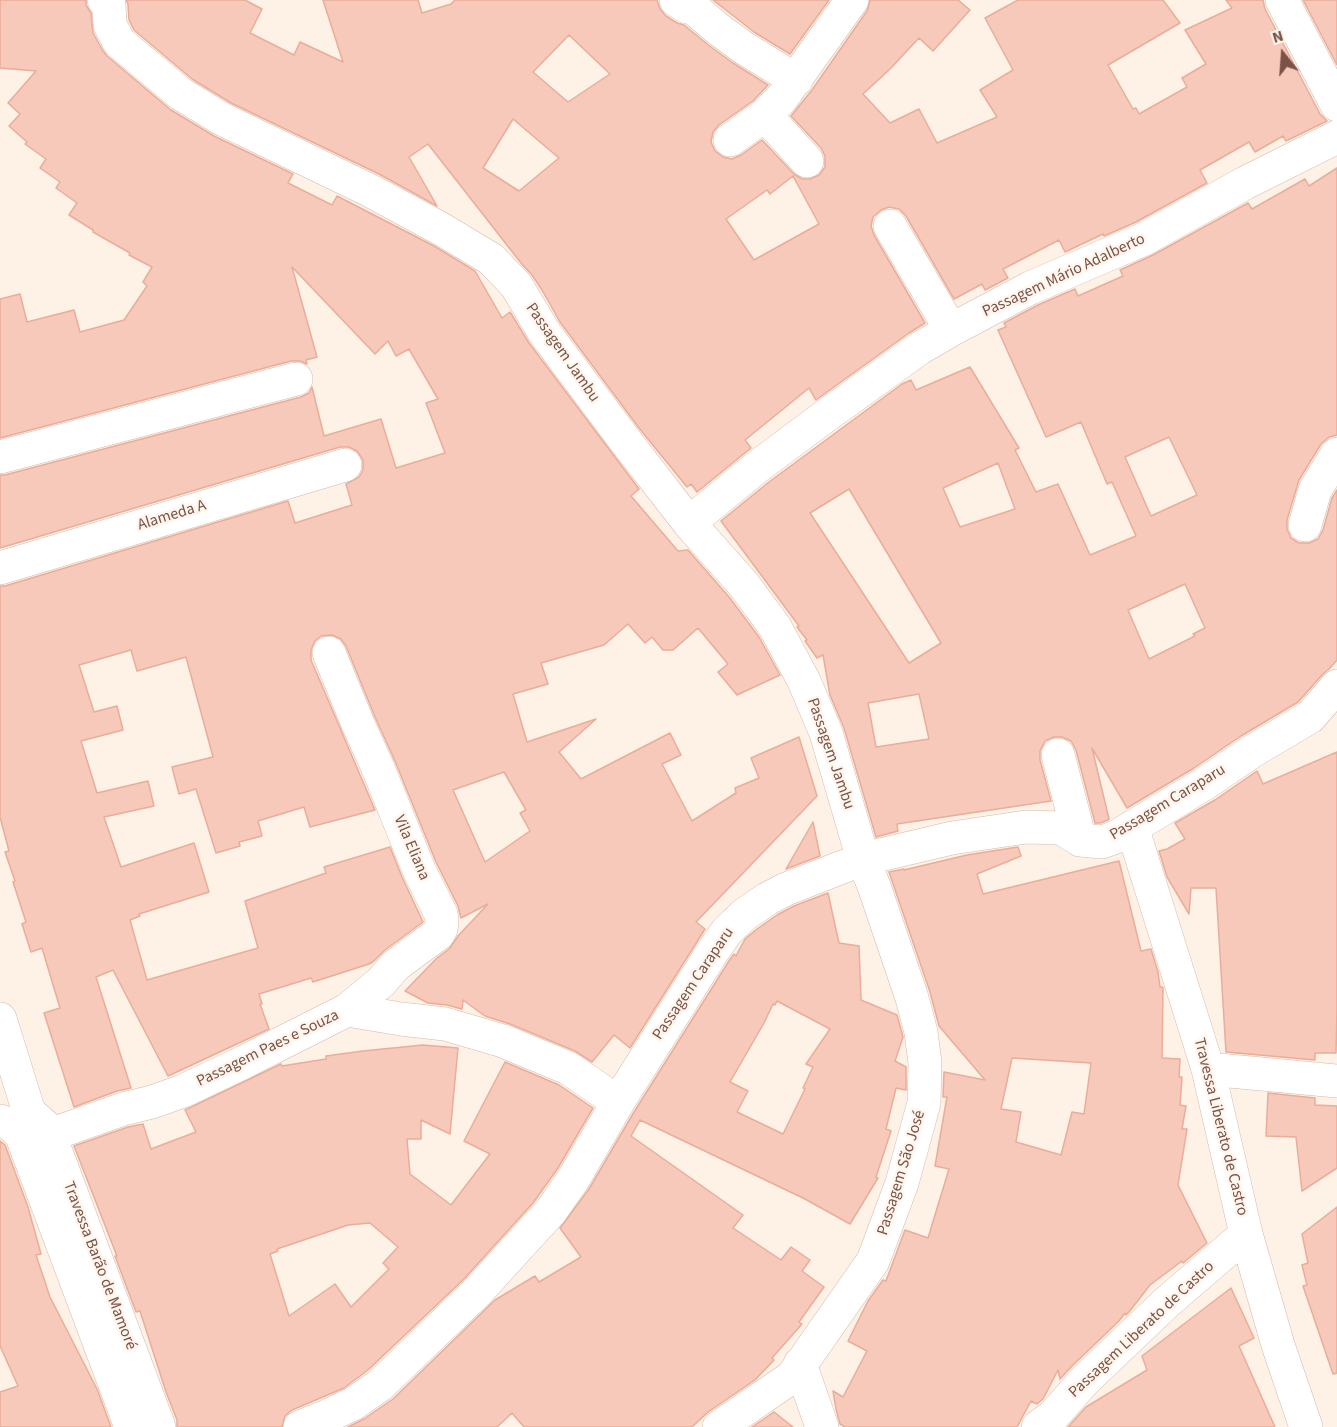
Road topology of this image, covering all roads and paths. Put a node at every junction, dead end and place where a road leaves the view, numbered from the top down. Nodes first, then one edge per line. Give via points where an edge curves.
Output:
1 (104, 0) edge
2 (676, 0) edge
3 (1282, 0) edge
4 (850, 3) edge
5 (796, 80) junction
6 (1337, 105) edge
7 (765, 115) junction
8 (1337, 137) edge
9 (730, 140) dead end
10 (807, 161) dead end
11 (890, 226) dead end
12 (951, 330) junction
13 (296, 379) dead end
14 (1337, 454) edge
15 (0, 458) edge
16 (345, 465) dead end
17 (689, 523) junction
18 (1305, 525) dead end
19 (0, 568) edge
20 (329, 652) dead end
21 (1337, 686) edge
22 (1058, 755) dead end
23 (1132, 827) junction
24 (1080, 840) junction
25 (864, 859) junction
26 (347, 1010) junction
27 (1, 1030) edge
28 (1208, 1069) junction
29 (1337, 1081) edge
30 (618, 1102) junction
31 (25, 1126) edge
32 (1246, 1234) junction
33 (800, 1364) junction
34 (1049, 1423) edge
35 (131, 1427) edge
36 (159, 1427) edge
37 (300, 1427) edge
38 (719, 1427) edge
39 (822, 1427) edge
40 (1306, 1427) edge

1 - 17 street, Passagem Jambu via 109,5 110,25 119,42 181,94 222,119 402,207 491,259 516,285 544,332
2 - 5 street via 692,7 744,48
3 - 6 street
4 - 5 street
5 - 7 street
7 - 9 street
7 - 10 street
8 - 12 street, Passagem Mário Adalberto via 1144,239 1030,288
11 - 12 street
12 - 17 street, Passagem Mário Adalberto via 824,417
13 - 15 street
14 - 18 street via 1315,490
16 - 19 street, Alameda A
17 - 25 street, Passagem Jambu via 775,627 804,681 826,734
20 - 26 street, Vila Eliana via 442,921 438,934 396,965
21 - 23 street, Passagem Caraparu via 1310,717
22 - 24 street
23 - 24 street, Passagem Caraparu via 1102,842
23 - 28 street, Travessa Liberato de Castro
24 - 25 street, Passagem Caraparu via 1061,828 1026,827 952,838
25 - 30 street, Passagem Caraparu via 776,894 727,931
25 - 33 street, Passagem São José via 921,1032 924,1103 902,1183 873,1261
26 - 30 street, Passagem Paes e Souza via 445,1024 503,1041 568,1068
26 - 31 street, Passagem Paes e Souza via 183,1091 123,1109
27 - 31 street, Travessa Barão de Mamoré
28 - 29 street
28 - 32 street, Travessa Liberato de Castro
30 - 37 street, Passagem Caraparu via 551,1211 477,1292 380,1385 352,1404
31 - 35 street, Travessa Barão de Mamoré
31 - 36 street, Travessa Barão de Mamoré
32 - 34 street, Passagem Liberato de Castro via 1085,1380
32 - 40 street, Travessa Liberato de Castro
33 - 38 street, Passagem São José via 792,1377
33 - 39 street

